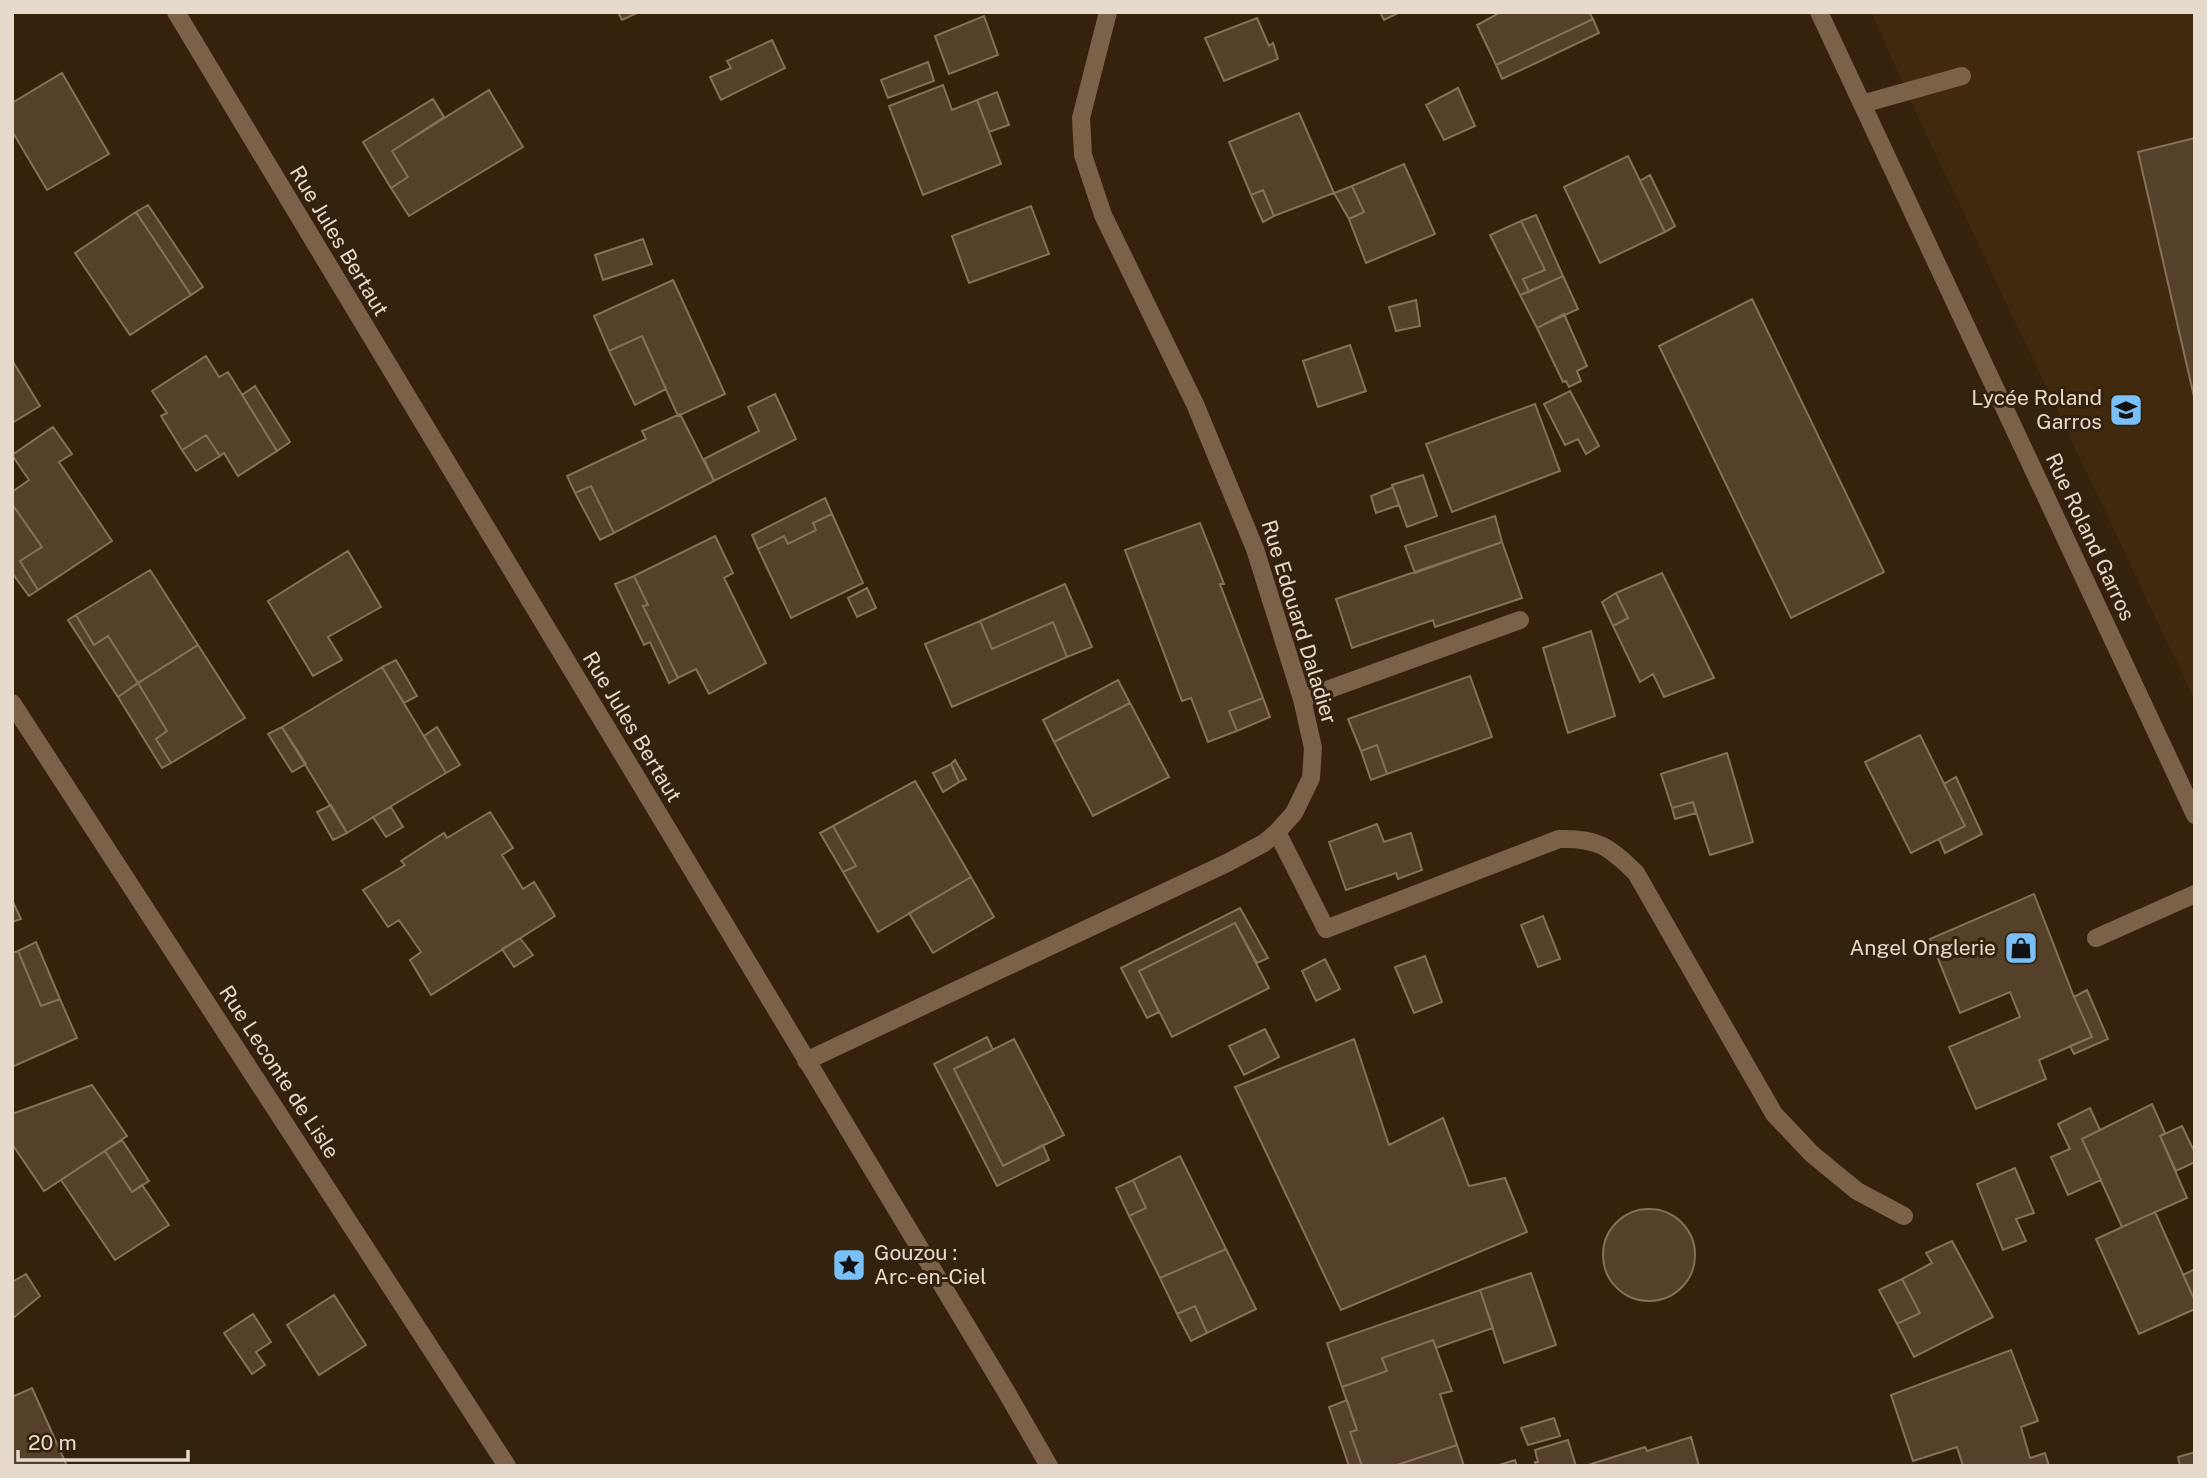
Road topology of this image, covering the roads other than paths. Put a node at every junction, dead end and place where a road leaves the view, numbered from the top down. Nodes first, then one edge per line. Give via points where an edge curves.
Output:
1 (176, 12) edge
2 (1108, 12) edge
3 (1819, 12) edge
4 (1962, 76) dead end
5 (1863, 104) junction
6 (1520, 620) dead end
7 (1302, 699) junction
8 (12, 703) edge
9 (2195, 815) edge
10 (1278, 832) junction
11 (2195, 894) edge
12 (2096, 938) dead end
13 (806, 1061) junction
14 (1904, 1216) dead end
15 (507, 1466) edge
16 (1049, 1466) edge

1 - 13 street, Rue Jules Bertaut
2 - 7 street, Rue Edouard Daladier via 1081,118 1083,155 1103,215 1195,404 1255,549
3 - 5 street, Rue Roland Garros
4 - 5 street
5 - 9 street, Rue Roland Garros
6 - 7 street
7 - 10 street, Rue Edouard Daladier via 1313,748 1311,778 1294,813
8 - 15 street, Rue Leconte de Lisle
10 - 13 street, Rue Edouard Daladier via 1227,863
10 - 14 street via 1326,929 1559,839 1586,838 1615,852 1636,873 1774,1114 1857,1191
11 - 12 street
13 - 16 street, Rue Jules Bertaut

